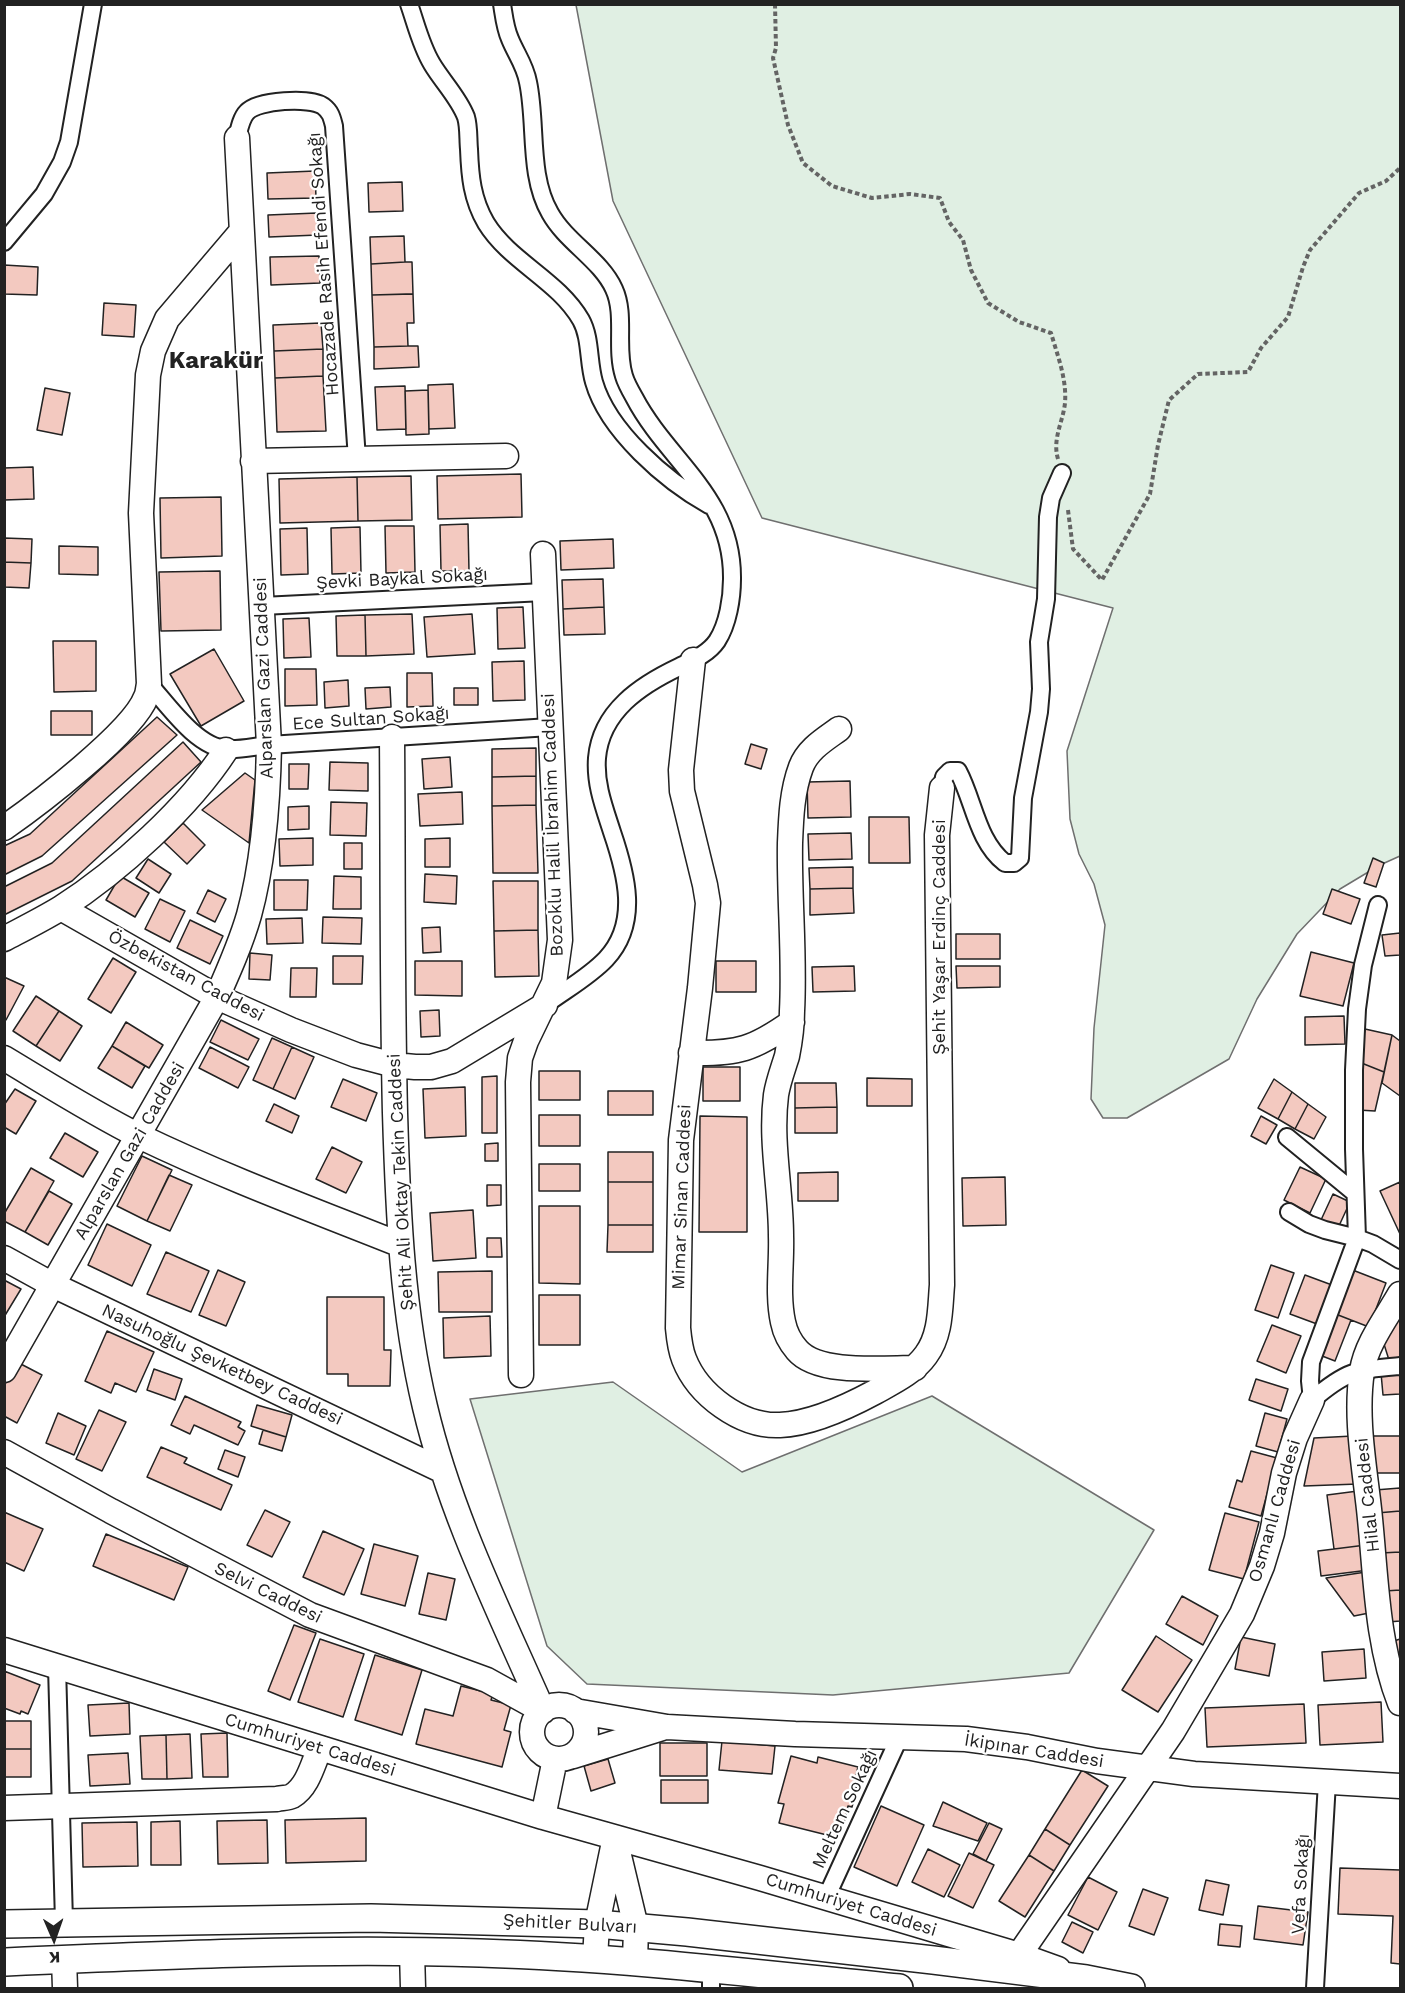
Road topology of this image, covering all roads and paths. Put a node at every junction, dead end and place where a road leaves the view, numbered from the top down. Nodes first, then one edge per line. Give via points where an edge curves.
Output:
1 (93, 4) edge
2 (409, 4) edge
3 (502, 4) edge
4 (776, 4) edge
5 (237, 138) joint
6 (1401, 168) edge
7 (242, 232) junction
8 (4, 242) edge
9 (506, 456) dead end
10 (357, 459) junction
11 (254, 461) junction
12 (1062, 473) junction
13 (714, 508) junction
14 (543, 554) dead end
15 (544, 592) junction
16 (262, 606) junction
17 (693, 660) junction
18 (149, 684) junction
19 (550, 727) junction
20 (839, 729) dead end
21 (392, 737) junction
22 (269, 745) junction
23 (226, 750) junction
24 (942, 789) joint
25 (4, 828) edge
26 (1378, 905) dead end
27 (61, 908) junction
28 (4, 939) edge
29 (217, 997) junction
30 (545, 1005) junction
31 (792, 1022) junction
32 (691, 1053) junction
33 (4, 1058) edge
34 (394, 1065) junction
35 (140, 1136) junction
36 (1287, 1137) dead end
37 (1355, 1193) junction
38 (1289, 1212) dead end
39 (1357, 1238) junction
40 (401, 1245) junction
41 (4, 1258) edge
42 (1401, 1260) edge
43 (53, 1285) junction
44 (1401, 1294) edge
45 (1401, 1366) edge
46 (915, 1368) junction
47 (1362, 1369) junction
48 (4, 1370) edge
49 (521, 1375) dead end
50 (1312, 1400) junction
51 (4, 1452) edge
52 (441, 1470) junction
53 (4, 1650) edge
54 (57, 1666) junction
55 (1401, 1703) edge
56 (543, 1711) junction
57 (575, 1711) junction
58 (667, 1727) junction
59 (900, 1736) junction
60 (320, 1748) junction
61 (564, 1757) junction
62 (1148, 1768) junction
63 (1327, 1782) junction
64 (1401, 1786) edge
65 (61, 1806) junction
66 (4, 1808) edge
67 (543, 1817) junction
68 (615, 1839) junction
69 (826, 1898) junction
70 (64, 1922) junction
71 (4, 1924) edge
72 (597, 1924) junction
73 (636, 1927) junction
74 (412, 1952) junction
75 (1019, 1955) junction
76 (64, 1959) junction
77 (595, 1959) junction
78 (4, 1962) edge
79 (635, 1962) junction
80 (711, 1979) edge
81 (1086, 1979) junction
82 (64, 1989) edge
83 (413, 1989) edge
84 (899, 1989) edge
85 (1131, 1989) edge
86 (1315, 1989) edge

1 - 8 street via 69,142 62,162 44,194
2 - 13 street via 431,62 466,118 474,199 487,224 554,288 582,321 594,382 613,420 667,478
3 - 13 street via 509,38 528,83 540,195 564,234 608,278 615,291 623,375 645,415
4 - 12 path via 773,58 788,125 803,162 832,186 872,198 910,194 940,198 963,240 971,270 988,303 1019,322 1051,333 1061,366 1065,402 1055,448
5 - 7 street, Alparslan Gazi Caddesi
5 - 10 street, Hocazade Rasih Efendi Sokağı via 247,112 258,106 309,101 322,105 331,114
6 - 12 path via 1386,181 1359,193 1310,250 1288,317 1261,348 1248,372 1198,374 1169,400 1150,494 1102,580 1073,549
7 - 11 street, Alparslan Gazi Caddesi
7 - 18 street via 167,320 153,351 148,375 141,513
9 - 10 street
10 - 11 street
11 - 16 street, Alparslan Gazi Caddesi
12 - 24 street, Şehit Yaşar Erdinç Caddesi via 1048,517 1046,598 1039,642 1041,690 1023,798 1020,858 1005,863 995,855 958,771 950,771 944,777
13 - 17 street via 727,533 731,554 730,602 718,640
14 - 15 street, Bozoklu Halil İbrahim Caddesi
15 - 16 street, Şevki Baykal Sokağı
15 - 19 street, Bozoklu Halil İbrahim Caddesi
16 - 22 street, Alparslan Gazi Caddesi
17 - 30 street via 632,693 616,710 603,734 596,774 626,880 626,923 606,958
17 - 32 street, Mimar Sinan Caddesi via 682,791 708,903
18 - 23 street via 191,732 209,745
18 - 25 street via 140,708 114,739 46,798
19 - 21 street, Ece Sultan Sokağı
19 - 30 street, Bozoklu Halil İbrahim Caddesi via 560,940 554,983
20 - 31 street via 807,755 794,794 790,864
21 - 22 street, Ece Sultan Sokağı
21 - 34 street, Şehit Ali Oktay Tekin Caddesi
22 - 23 street, Ece Sultan Sokağı
22 - 29 street, Alparslan Gazi Caddesi via 263,842 255,888 241,940
23 - 27 street via 198,789 176,811 117,865
24 - 46 street, Şehit Yaşar Erdinç Caddesi via 937,835 942,1285 934,1340
26 - 37 street, Osmanlı Caddesi via 1357,1009
27 - 28 street
27 - 29 street, Özbekistan Caddesi
29 - 34 street, Özbekistan Caddesi via 356,1055
29 - 35 street, Alparslan Gazi Caddesi
30 - 34 street, Özbekistan Caddesi via 452,1061 431,1067
30 - 49 street, Bozoklu Halil İbrahim Caddesi via 520,1058 518,1082
31 - 32 street via 745,1049
31 - 46 street via 775,1115 783,1323 801,1354 817,1362
32 - 46 street, Mimar Sinan Caddesi via 681,1140 678,1328 679,1344 691,1374 714,1400 735,1413 751,1421 782,1425 863,1398
33 - 35 street
34 - 40 street, Şehit Ali Oktay Tekin Caddesi
35 - 40 street
35 - 43 street, Alparslan Gazi Caddesi
36 - 37 street
37 - 39 street, Osmanlı Caddesi
38 - 39 street via 1309,1224
39 - 42 street
39 - 50 street, Osmanlı Caddesi via 1311,1362
40 - 52 street, Şehit Ali Oktay Tekin Caddesi via 414,1354
41 - 43 street, Nasuhoğlu Şevketbey Caddesi
43 - 48 street, Alparslan Gazi Caddesi
43 - 52 street, Nasuhoğlu Şevketbey Caddesi
44 - 47 street, Hilal Caddesi
45 - 47 street
47 - 50 street via 1333,1382
47 - 55 street, Hilal Caddesi via 1359,1416 1380,1614 1387,1660
50 - 62 street, Osmanlı Caddesi via 1295,1438 1272,1533 1242,1614
51 - 56 street, Selvi Caddesi via 310,1615 487,1680
52 - 56 street, Şehit Ali Oktay Tekin Caddesi via 458,1518
53 - 54 street, Cumhuriyet Caddesi
54 - 60 street, Cumhuriyet Caddesi
54 - 65 street
56 - 57 street via 559,1705
56 - 61 street via 532,1726 534,1743 539,1751
57 - 58 street, İkipınar Caddesi
57 - 61 street via 586,1734 584,1743
58 - 59 street, İkipınar Caddesi
58 - 61 street, İkipınar Caddesi
59 - 62 street, İkipınar Caddesi via 966,1739
59 - 69 street, Meltem Sokağı
60 - 65 street via 301,1788 291,1796
60 - 67 street, Cumhuriyet Caddesi
61 - 67 street
62 - 63 street, İkipınar Caddesi
62 - 75 street, Osmanlı Caddesi
63 - 64 street, İkipınar Caddesi
63 - 86 street, Vefa Sokağı
65 - 66 street
65 - 70 street
67 - 68 street, Cumhuriyet Caddesi
68 - 69 street, Cumhuriyet Caddesi
68 - 72 street
68 - 73 street
69 - 75 street, Cumhuriyet Caddesi
70 - 71 main road, Şehitler Bulvarı
70 - 72 main road, Şehitler Bulvarı via 371,1918
72 - 73 main road, Şehitler Bulvarı
72 - 77 street
73 - 79 street
73 - 81 main road, Şehitler Bulvarı
74 - 76 main road, Şehitler Bulvarı
74 - 77 main road, Şehitler Bulvarı
74 - 83 street
75 - 81 street, Cumhuriyet Caddesi
76 - 78 main road, Şehitler Bulvarı
76 - 82 street
77 - 79 main road, Şehitler Bulvarı
79 - 80 main road, Şehitler Bulvarı
80 - 84 main road, Şehitler Bulvarı
81 - 85 main road, Şehitler Bulvarı

